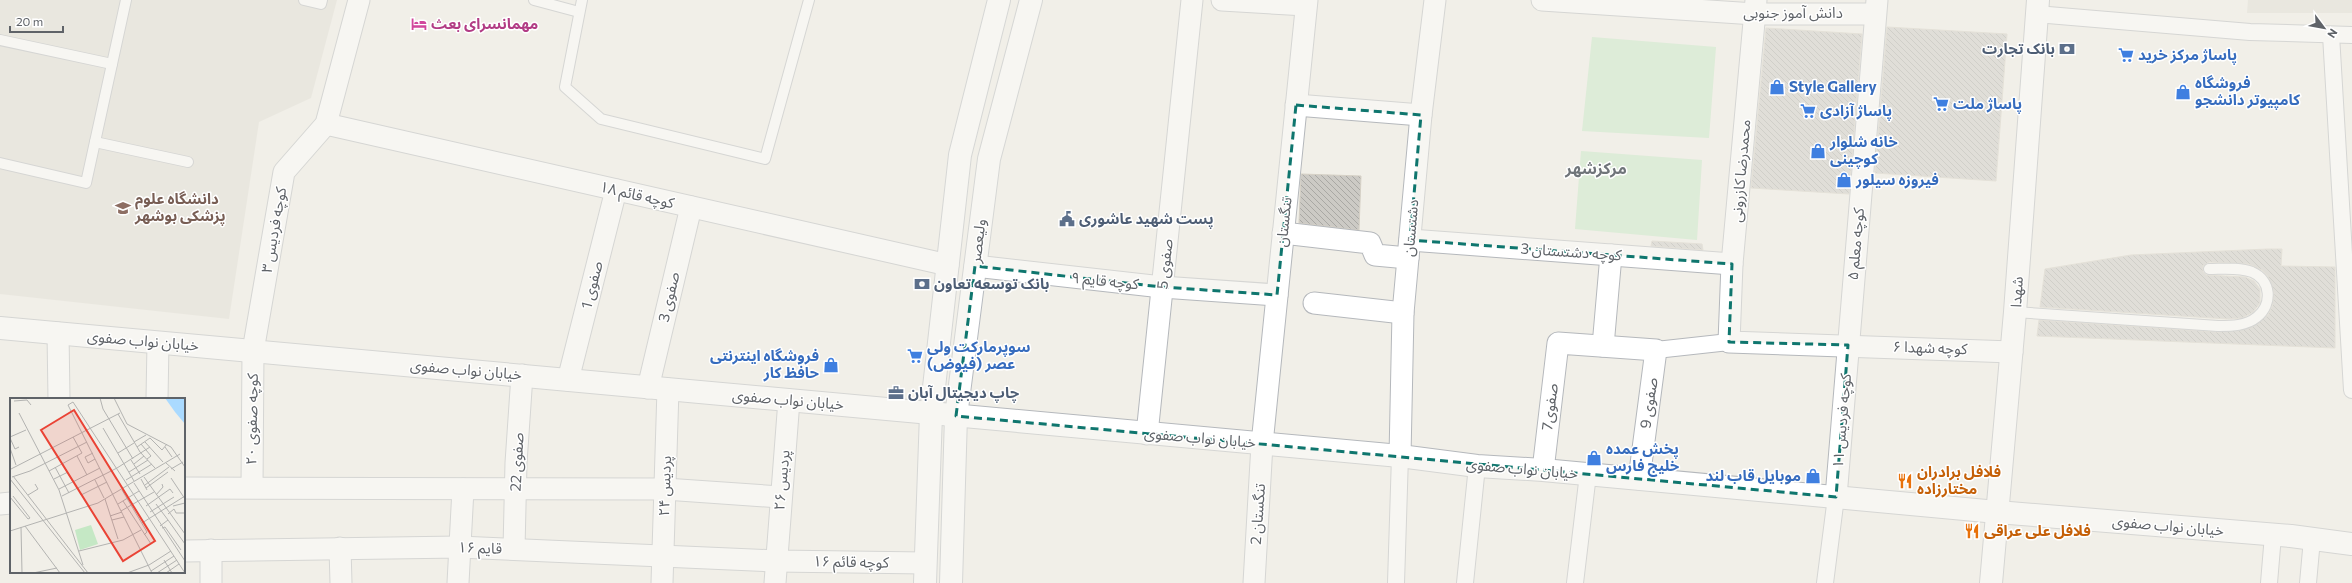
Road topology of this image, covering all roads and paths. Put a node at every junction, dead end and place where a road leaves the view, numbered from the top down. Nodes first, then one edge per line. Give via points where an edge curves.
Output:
1 (126, 0) edge
2 (304, 0) edge
3 (322, 0) edge
4 (359, 0) edge
5 (534, 0) edge
6 (582, 0) edge
7 (809, 0) edge
8 (999, 0) edge
9 (1031, 0) edge
10 (1192, 0) edge
11 (1222, 0) edge
12 (1435, 0) edge
13 (1542, 0) edge
14 (1596, 1) edge
15 (1306, 3) edge
16 (1756, 7) edge
17 (1876, 7) edge
18 (2037, 7) edge
19 (579, 12) junction
20 (2331, 35) junction
21 (2352, 35) edge
22 (0, 40) edge
23 (984, 58) junction
24 (112, 64) junction
25 (1014, 66) junction
26 (1296, 105) junction
27 (1421, 115) junction
28 (326, 124) junction
29 (95, 142) junction
30 (188, 162) dead end
31 (0, 163) edge
32 (616, 190) junction
33 (691, 207) junction
34 (1283, 233) junction
35 (1409, 249) junction
36 (1611, 254) junction
37 (1732, 264) junction
38 (948, 265) junction
39 (975, 266) junction
40 (2208, 268) dead end
41 (1162, 287) junction
42 (1277, 295) junction
43 (1314, 304) dead end
44 (2350, 311) edge
45 (2015, 312) junction
46 (1403, 313) junction
47 (0, 328) edge
48 (58, 333) junction
49 (1729, 342) junction
50 (158, 343) junction
51 (1848, 345) junction
52 (1603, 346) junction
53 (1656, 350) junction
54 (253, 351) junction
55 (2012, 352) junction
56 (522, 375) junction
57 (568, 380) junction
58 (658, 388) junction
59 (2352, 390) edge
60 (59, 398) edge
61 (157, 398) edge
62 (789, 400) junction
63 (931, 414) junction
64 (956, 416) junction
65 (1147, 434) junction
66 (1262, 444) junction
67 (1400, 456) junction
68 (1477, 466) junction
69 (1543, 470) junction
70 (1588, 474) junction
71 (1639, 479) junction
72 (252, 487) junction
73 (185, 488) edge
74 (516, 489) junction
75 (665, 489) junction
76 (463, 490) junction
77 (780, 497) junction
78 (1836, 497) junction
79 (10, 503) edge
80 (0, 504) edge
81 (1997, 512) junction
82 (2273, 535) junction
83 (2312, 539) junction
84 (2352, 544) edge
85 (459, 547) junction
86 (340, 548) junction
87 (514, 549) junction
88 (211, 550) junction
89 (185, 551) edge
90 (663, 556) junction
91 (776, 561) junction
92 (925, 573) edge
93 (211, 583) edge
94 (341, 583) edge
95 (458, 583) edge
96 (662, 583) edge
97 (775, 583) edge
98 (951, 583) edge
99 (1254, 583) edge
100 (1396, 583) edge
101 (1465, 583) edge
102 (1575, 583) edge
103 (1825, 583) edge
104 (1991, 583) edge
105 (2269, 583) edge
106 (2308, 583) edge

1 - 24 lane
2 - 3 lane via 321,4
4 - 28 street
5 - 19 lane
6 - 19 lane
7 - 19 lane via 765,159 601,119 565,87
8 - 23 street, ولیعصر
9 - 25 street, ولیعصر
10 - 41 street, صفوی 5
11 - 15 street
12 - 27 street, دشتستان
13 - 14 street, دانش آموز جنوبی
14 - 16 street, دانش آموز جنوبی
15 - 26 street, تنگستان
16 - 17 street, دانش آموز جنوبی
16 - 37 street, محمدرضا کازرونی
17 - 51 street, کوچه معلم ۵
18 - 20 street via 2250,32
18 - 45 street, شهدا
20 - 21 street
20 - 44 street
22 - 24 lane
23 - 25 street
23 - 38 street, ولیعصر via 960,155
24 - 29 lane
25 - 39 street, ولیعصر via 989,159
26 - 27 street
26 - 34 street, تنگستان
27 - 35 street, دشتستان
28 - 32 street, کوچه قائم ۱۸
28 - 54 street, کوچه فردیس ۳ via 284,172
29 - 30 lane
29 - 31 lane via 86,183
32 - 33 street, کوچه قائم ۱۸
32 - 57 street, صفوی 1
33 - 38 street, کوچه قائم ۱۸
33 - 58 street, صفوی 3
34 - 35 street, کوچه دشتستان 3 via 1370,243 1376,255
34 - 42 street, تنگستان
35 - 36 street, کوچه دشتستان 3
35 - 46 street, دشتستان
36 - 37 street, کوچه دشتستان 3
36 - 52 street
37 - 49 street, محمدرضا کازرونی
38 - 63 street, ولیعصر
39 - 41 street, کوچه قایم ۹
39 - 64 street, ولیعصر
40 - 45 lane via 2239,269 2252,272 2262,280 2268,287 2268,295 2257,317 2240,325 2218,326
41 - 42 street, کوچه قایم ۹
41 - 65 street, صفوی 5
42 - 66 street, تنگستان
43 - 46 street
44 - 59 street
45 - 55 street, شهدا
46 - 67 street, دشتستان
47 - 48 street, خیابان نواب صفوی
48 - 50 street, خیابان نواب صفوی
48 - 60 street
49 - 51 street, کوچه شهدا ۶
49 - 53 street
50 - 54 street, خیابان نواب صفوی
50 - 61 street
51 - 55 street, کوچه شهدا ۶
51 - 78 street, کوچه فردیس ۱۱
52 - 53 street
52 - 69 street, صفوی7 via 1558,343
53 - 71 street, صفوی 9
54 - 56 street, خیابان نواب صفوی
54 - 72 street, کوچه صفوی ۲۰
55 - 81 street, شهدا
56 - 57 street, خیابان نواب صفوی
56 - 74 street, صفوی 22
57 - 58 street, خیابان نواب صفوی
58 - 62 street, خیابان نواب صفوی
58 - 75 street, پردیس ۲۴
62 - 63 street, خیابان نواب صفوی
62 - 77 street, پردیس ۲۶
63 - 64 street, خیابان نواب صفوی
63 - 92 street, ولیعصر
64 - 65 street, خیابان نواب صفوی
64 - 98 street, ولیعصر
65 - 66 street, خیابان نواب صفوی
66 - 67 street, خیابان نواب صفوی
66 - 99 street, تنگستان 2
67 - 68 street, خیابان نواب صفوی
67 - 100 street
68 - 69 street, خیابان نواب صفوی
68 - 101 street
69 - 70 street, خیابان نواب صفوی
70 - 71 street, خیابان نواب صفوی
70 - 102 street
71 - 78 street, خیابان نواب صفوی
72 - 73 street
72 - 76 street
74 - 75 street
74 - 76 street
74 - 87 street, صفوی 22
75 - 77 street
75 - 90 street, پردیس ۲۴
76 - 85 street
77 - 91 street, پردیس ۲۶
78 - 81 street, خیابان نواب صفوی
78 - 103 street
79 - 80 street
81 - 82 street, خیابان نواب صفوی
81 - 104 street, شهدا
82 - 83 street, خیابان نواب صفوی
82 - 105 street
83 - 84 street, خیابان نواب صفوی
83 - 106 street
85 - 86 street, قایم ۱۶
85 - 87 street, قایم ۱۶
85 - 95 street
86 - 88 street, قایم ۱۶
86 - 94 street
87 - 90 street, قایم ۱۶
88 - 89 street, قایم ۱۶
88 - 93 street
90 - 91 street, قایم ۱۶
90 - 96 street, پردیس ۲۴
91 - 92 street, کوچه قائم ۱۶
91 - 97 street, پردیس ۲۶

